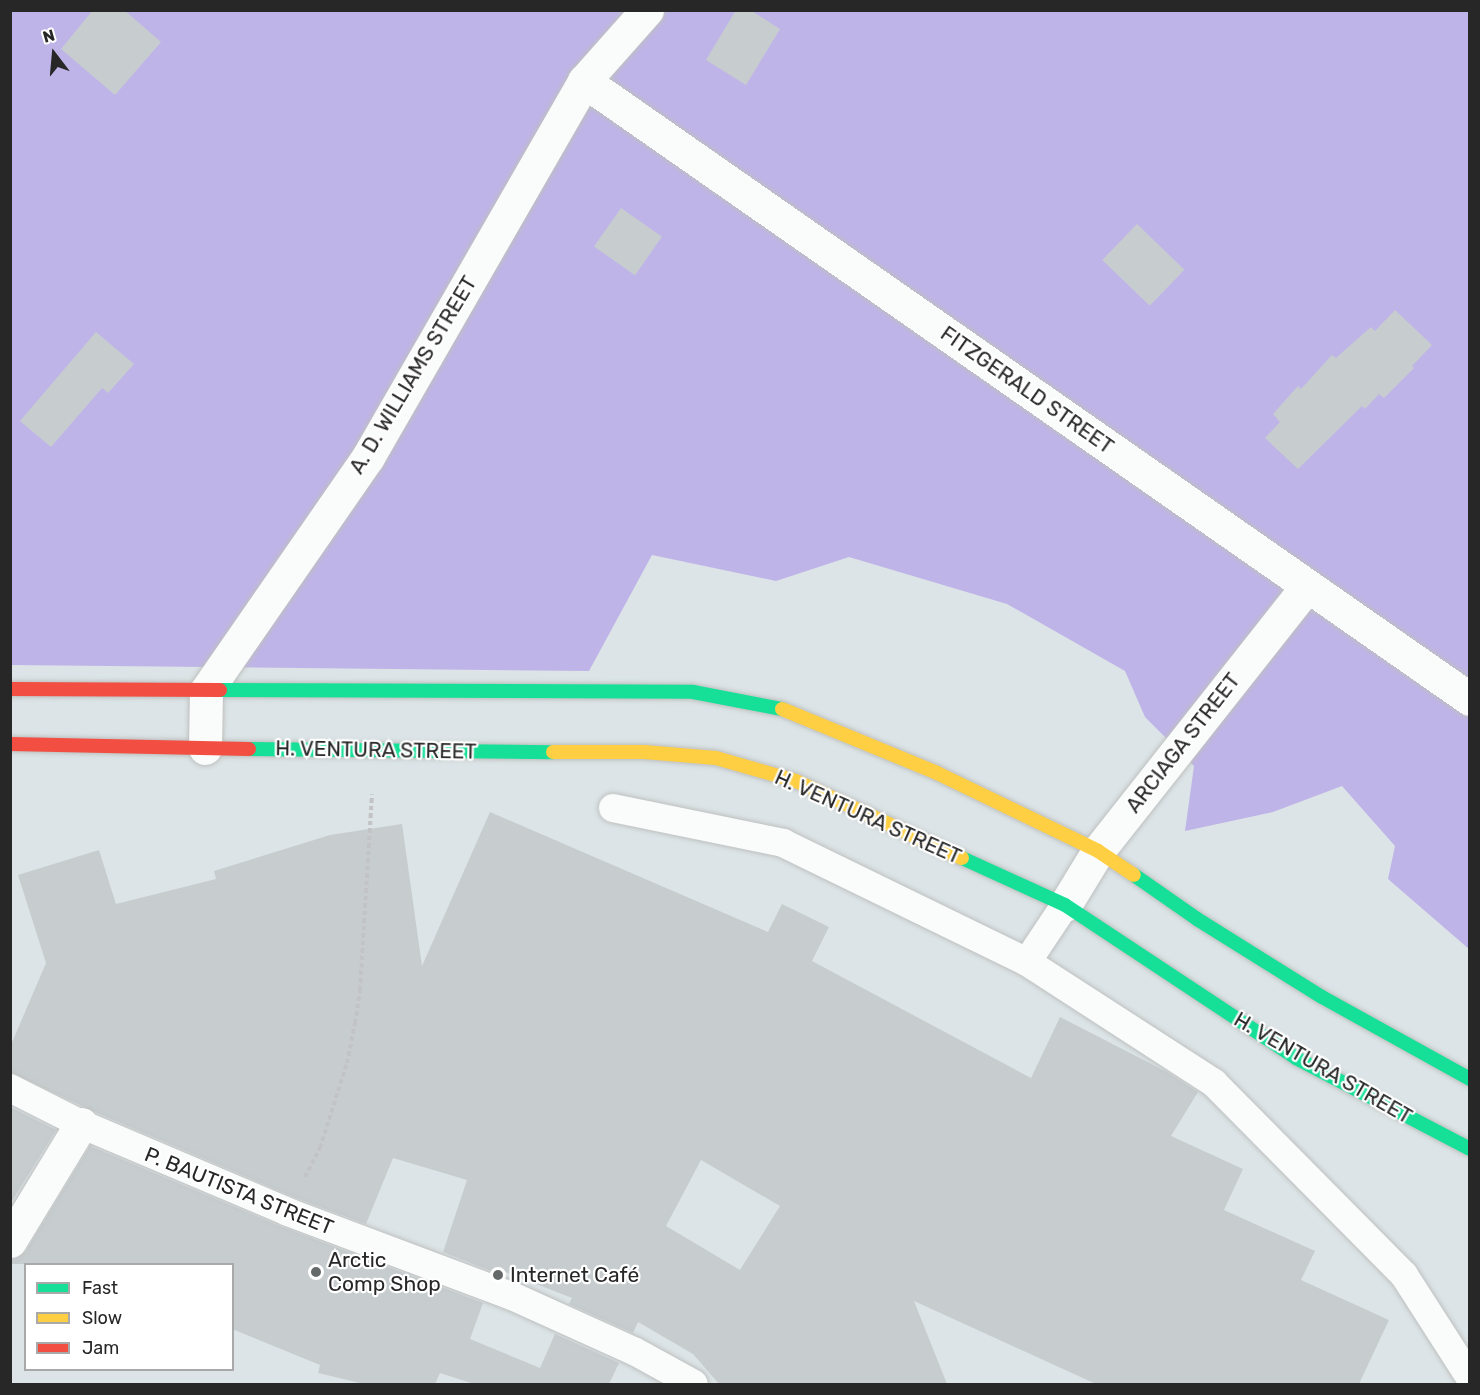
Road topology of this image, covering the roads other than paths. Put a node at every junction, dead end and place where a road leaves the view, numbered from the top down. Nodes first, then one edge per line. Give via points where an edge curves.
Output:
1 (647, 10) edge
2 (584, 81) junction
3 (1307, 586) junction
4 (10, 689) edge
5 (206, 691) junction
6 (1470, 699) edge
7 (10, 744) edge
8 (205, 748) junction
9 (613, 808) dead end
10 (1098, 851) junction
11 (1065, 905) junction
12 (1027, 962) junction
13 (1470, 1079) edge
14 (10, 1088) edge
15 (81, 1124) junction
16 (1470, 1149) edge
17 (10, 1241) edge
18 (1470, 1378) edge
19 (694, 1384) edge

1 - 2 street, A. D. WILLIAMS STREET
2 - 3 street, FITZGERALD STREET
2 - 5 street, A. D. WILLIAMS STREET via 368,457
3 - 6 street, FITZGERALD STREET
3 - 10 street, ARCIAGA STREET
4 - 5 street
5 - 8 street
5 - 10 street via 693,692 791,711 938,772
7 - 8 street, H. VENTURA STREET
8 - 11 street, H. VENTURA STREET via 644,752 716,758 796,781
9 - 12 lane via 783,843
10 - 11 street, ARCIAGA STREET
10 - 13 street via 1322,997
11 - 12 lane
11 - 16 street, H. VENTURA STREET via 1296,1058
12 - 18 lane via 1214,1083 1404,1275
14 - 15 lane, P. BAUTISTA STREET
15 - 17 street
15 - 19 lane, P. BAUTISTA STREET via 288,1212 512,1296 634,1351

